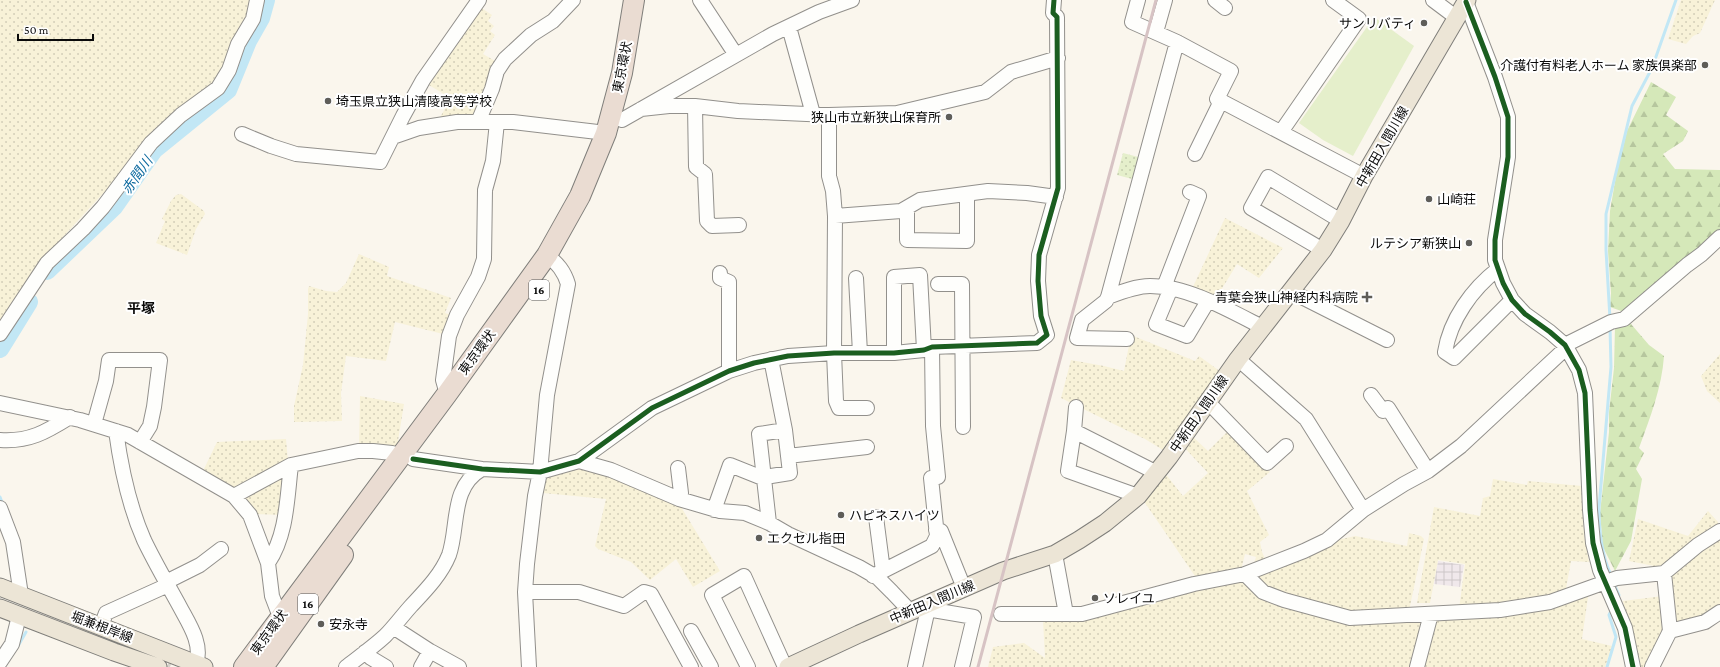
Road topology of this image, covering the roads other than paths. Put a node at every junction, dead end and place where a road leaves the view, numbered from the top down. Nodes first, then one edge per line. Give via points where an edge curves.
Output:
1 (257, 0) edge
2 (480, 0) edge
3 (574, 0) edge
4 (634, 0) edge
5 (644, 0) edge
6 (700, 0) edge
7 (852, 0) edge
8 (1054, 0) edge
9 (1138, 0) edge
10 (1165, 0) edge
11 (1334, 0) edge
12 (1433, 0) edge
13 (1466, 1) edge
14 (1457, 18) junction
15 (789, 27) junction
16 (1156, 32) junction
17 (1177, 42) junction
18 (736, 55) junction
19 (1058, 58) junction
20 (1220, 101) junction
21 (696, 106) junction
22 (641, 109) junction
23 (813, 114) junction
24 (829, 115) junction
25 (622, 120) junction
26 (478, 122) junction
27 (497, 122) junction
28 (1281, 132) junction
29 (606, 133) junction
30 (242, 134) dead end
31 (393, 137) junction
32 (1196, 154) dead end
33 (1364, 176) junction
34 (1190, 192) dead end
35 (967, 194) junction
36 (1056, 197) junction
37 (907, 208) junction
38 (835, 216) junction
39 (1341, 221) junction
40 (739, 225) dead end
41 (1720, 237) edge
42 (1323, 250) junction
43 (553, 259) junction
44 (1498, 269) junction
45 (720, 273) dead end
46 (856, 278) dead end
47 (938, 284) dead end
48 (1168, 288) junction
49 (1290, 291) junction
50 (1108, 297) junction
51 (1512, 300) junction
52 (1208, 301) junction
53 (1262, 327) junction
54 (0, 334) edge
55 (1127, 339) dead end
56 (1387, 340) dead end
57 (964, 346) junction
58 (1565, 347) junction
59 (928, 349) junction
60 (860, 353) junction
61 (894, 353) junction
62 (834, 354) junction
63 (1238, 358) junction
64 (771, 359) junction
65 (729, 371) junction
66 (446, 394) junction
67 (1372, 395) dead end
68 (1207, 401) junction
69 (0, 403) edge
70 (1076, 407) dead end
71 (867, 408) dead end
72 (70, 417) junction
73 (94, 424) junction
74 (963, 427) dead end
75 (785, 430) junction
76 (116, 431) junction
77 (1074, 431) junction
78 (0, 440) edge
79 (140, 442) junction
80 (1286, 446) dead end
81 (867, 447) dead end
82 (788, 456) junction
83 (407, 457) junction
84 (579, 461) junction
85 (291, 465) junction
86 (678, 468) dead end
87 (482, 470) junction
88 (1428, 471) junction
89 (540, 472) junction
90 (1156, 473) junction
91 (765, 478) junction
92 (234, 496) junction
93 (1138, 496) junction
94 (679, 499) junction
95 (0, 508) edge
96 (714, 510) junction
97 (1363, 510) junction
98 (876, 517) dead end
99 (769, 523) junction
100 (936, 530) junction
101 (1720, 531) edge
102 (221, 549) dead end
103 (1055, 554) junction
104 (268, 563) junction
105 (1664, 573) junction
106 (878, 574) junction
107 (1245, 574) junction
108 (1604, 582) junction
109 (167, 584) junction
110 (0, 587) edge
111 (964, 588) junction
112 (525, 592) junction
113 (0, 594) edge
114 (21, 595) junction
115 (0, 600) edge
116 (928, 606) junction
117 (0, 608) edge
118 (910, 611) junction
119 (1720, 612) edge
120 (1001, 614) dead end
121 (1066, 614) junction
122 (1431, 614) junction
123 (19, 616) junction
124 (280, 617) junction
125 (101, 626) junction
126 (393, 627) junction
127 (691, 631) dead end
128 (1670, 631) junction
129 (430, 651) junction
130 (365, 652) junction
131 (0, 662) edge
132 (200, 665) edge
133 (795, 666) edge
134 (158, 667) tunnel mouth
135 (244, 667) edge
136 (263, 667) edge
137 (346, 667) edge
138 (386, 667) edge
139 (421, 667) edge
140 (459, 667) edge
141 (529, 667) edge
142 (691, 667) edge
143 (710, 667) edge
144 (748, 667) edge
145 (914, 667) edge
146 (962, 667) edge
147 (1417, 667) edge
148 (1633, 667) edge
149 (1652, 667) edge

1 - 54 street via 253,19 238,44 229,70 218,88 181,115 151,143 103,207 47,263
2 - 31 street via 423,80
3 - 26 street via 553,21 531,35 505,59 497,71
4 - 29 highway, 東京環状 / 16 via 622,74
5 - 25 highway, 東京環状 / 16
6 - 18 street
7 - 15 street
8 - 19 street
9 - 16 street via 1132,22
10 - 16 street
11 - 28 street via 1359,19
12 - 14 street
13 - 14 main road, 中新田入間川線
13 - 44 street via 1496,77 1508,117 1508,157 1495,240
14 - 33 main road, 中新田入間川線
15 - 18 street
15 - 23 street
16 - 17 street
17 - 20 street via 1231,71 1217,99
17 - 50 street
18 - 22 street
19 - 24 street via 1011,72 985,92 949,102 897,113
19 - 36 street
20 - 28 street
20 - 32 street
21 - 22 street
21 - 23 street
21 - 40 street via 696,167 704,174 707,221 712,226
22 - 25 street
23 - 24 street
24 - 38 street via 829,176 834,191
25 - 43 highway, 東京環状 / 16 via 591,202
26 - 27 street
26 - 31 street via 457,122 419,128
27 - 29 street
27 - 66 street via 493,162 485,190 484,259 449,336 443,380
28 - 33 street
29 - 43 highway, 東京環状 / 16
30 - 31 street via 296,154 380,162
33 - 39 main road, 中新田入間川線
34 - 48 street via 1199,196
35 - 36 street via 988,191 1019,192
35 - 37 street via 920,200
35 - 37 street via 967,241 907,240
36 - 57 street via 1039,256 1041,316 1047,335 1037,343
37 - 38 street via 901,211
38 - 62 street
39 - 42 main road, 中新田入間川線
39 - 42 street via 1268,177 1251,208
41 - 58 street via 1624,319 1611,322
42 - 49 main road, 中新田入間川線
43 - 66 highway, 東京環状 / 16
43 - 83 highway, 東京環状 / 16
43 - 89 street via 565,275 568,284 547,395
44 - 51 street
44 - 51 street via 1473,293 1457,316 1447,340 1446,352 1454,358
45 - 65 street via 720,278 729,282
46 - 60 street
47 - 57 street via 962,284
48 - 50 street via 1148,286
48 - 52 street
48 - 52 street via 1156,324 1187,336
49 - 53 main road, 中新田入間川線
49 - 56 street
50 - 55 street via 1082,320 1077,338
51 - 58 street
52 - 53 street
53 - 63 main road, 中新田入間川線
57 - 59 street
57 - 74 street
58 - 88 street via 1461,446
58 - 108 street via 1579,370 1585,393 1593,543
59 - 61 street
59 - 61 street via 920,275 894,277
59 - 100 street via 938,477 931,478
60 - 61 street
60 - 62 street
62 - 64 street
62 - 71 street via 836,401 840,408
63 - 68 main road, 中新田入間川線
63 - 97 street via 1306,419
64 - 65 street
64 - 75 street
65 - 84 street via 652,408
66 - 83 highway, 東京環状 / 16
67 - 88 street via 1382,411 1388,408
68 - 80 street via 1267,463
68 - 90 main road, 中新田入間川線
69 - 72 street
70 - 77 street
72 - 73 street
72 - 78 street via 46,432 16,441
73 - 76 street
73 - 79 street via 109,360 160,360 150,426
75 - 82 street
75 - 91 street via 759,434
76 - 79 street
76 - 109 street via 120,464 133,509 144,539
77 - 90 street
77 - 93 street via 1068,470
79 - 92 street
81 - 82 street
82 - 91 street via 790,474
83 - 85 street via 392,453 358,451
83 - 87 street
83 - 124 highway, 東京環状 / 16
83 - 136 highway, 東京環状 / 16
84 - 89 street
84 - 94 street via 611,470
85 - 92 street
85 - 104 street via 284,526 276,550
86 - 94 street via 681,493
87 - 89 street
87 - 126 street via 468,481 458,500 451,545 444,565
88 - 97 street
89 - 112 street via 529,542
90 - 93 main road, 中新田入間川線
91 - 96 street via 730,465
91 - 99 street
92 - 104 street via 250,515
93 - 103 main road, 中新田入間川線 via 1104,523
94 - 96 street
95 - 114 street via 13,542
96 - 99 street via 745,513
97 - 107 street via 1327,540
98 - 106 street
99 - 106 street
100 - 106 street via 937,536 932,546
100 - 111 street via 941,530
101 - 105 street
102 - 109 street via 200,565
103 - 111 main road, 中新田入間川線 via 1003,571
103 - 121 street
104 - 124 street via 272,596
105 - 108 street via 1617,578
105 - 128 street
106 - 118 street
107 - 121 street via 1194,584 1082,614
107 - 122 street via 1263,592 1350,618
108 - 122 street via 1550,602 1500,610
108 - 148 street via 1623,622
109 - 125 street via 106,613
109 - 132 street via 194,632
110 - 114 main road, 堀兼根岸線
111 - 116 main road, 中新田入間川線
112 - 141 street
112 - 142 street via 579,592 624,606 644,592 651,594
113 - 115 main road, 堀兼根岸線 via 115,642
114 - 125 main road, 堀兼根岸線
116 - 118 main road, 中新田入間川線
116 - 145 street
116 - 146 street via 974,617
117 - 123 main road, 堀兼根岸線
118 - 133 main road, 中新田入間川線
119 - 128 street via 1705,622
120 - 121 street
122 - 147 street
123 - 131 street via 12,644
123 - 134 main road, 堀兼根岸線
124 - 135 highway, 東京環状 / 16
125 - 132 main road, 堀兼根岸線
126 - 129 street
126 - 130 street
127 - 143 street
128 - 149 street
129 - 139 street
129 - 140 street
130 - 137 street
130 - 138 street
133 - 144 street via 744,576 712,595

